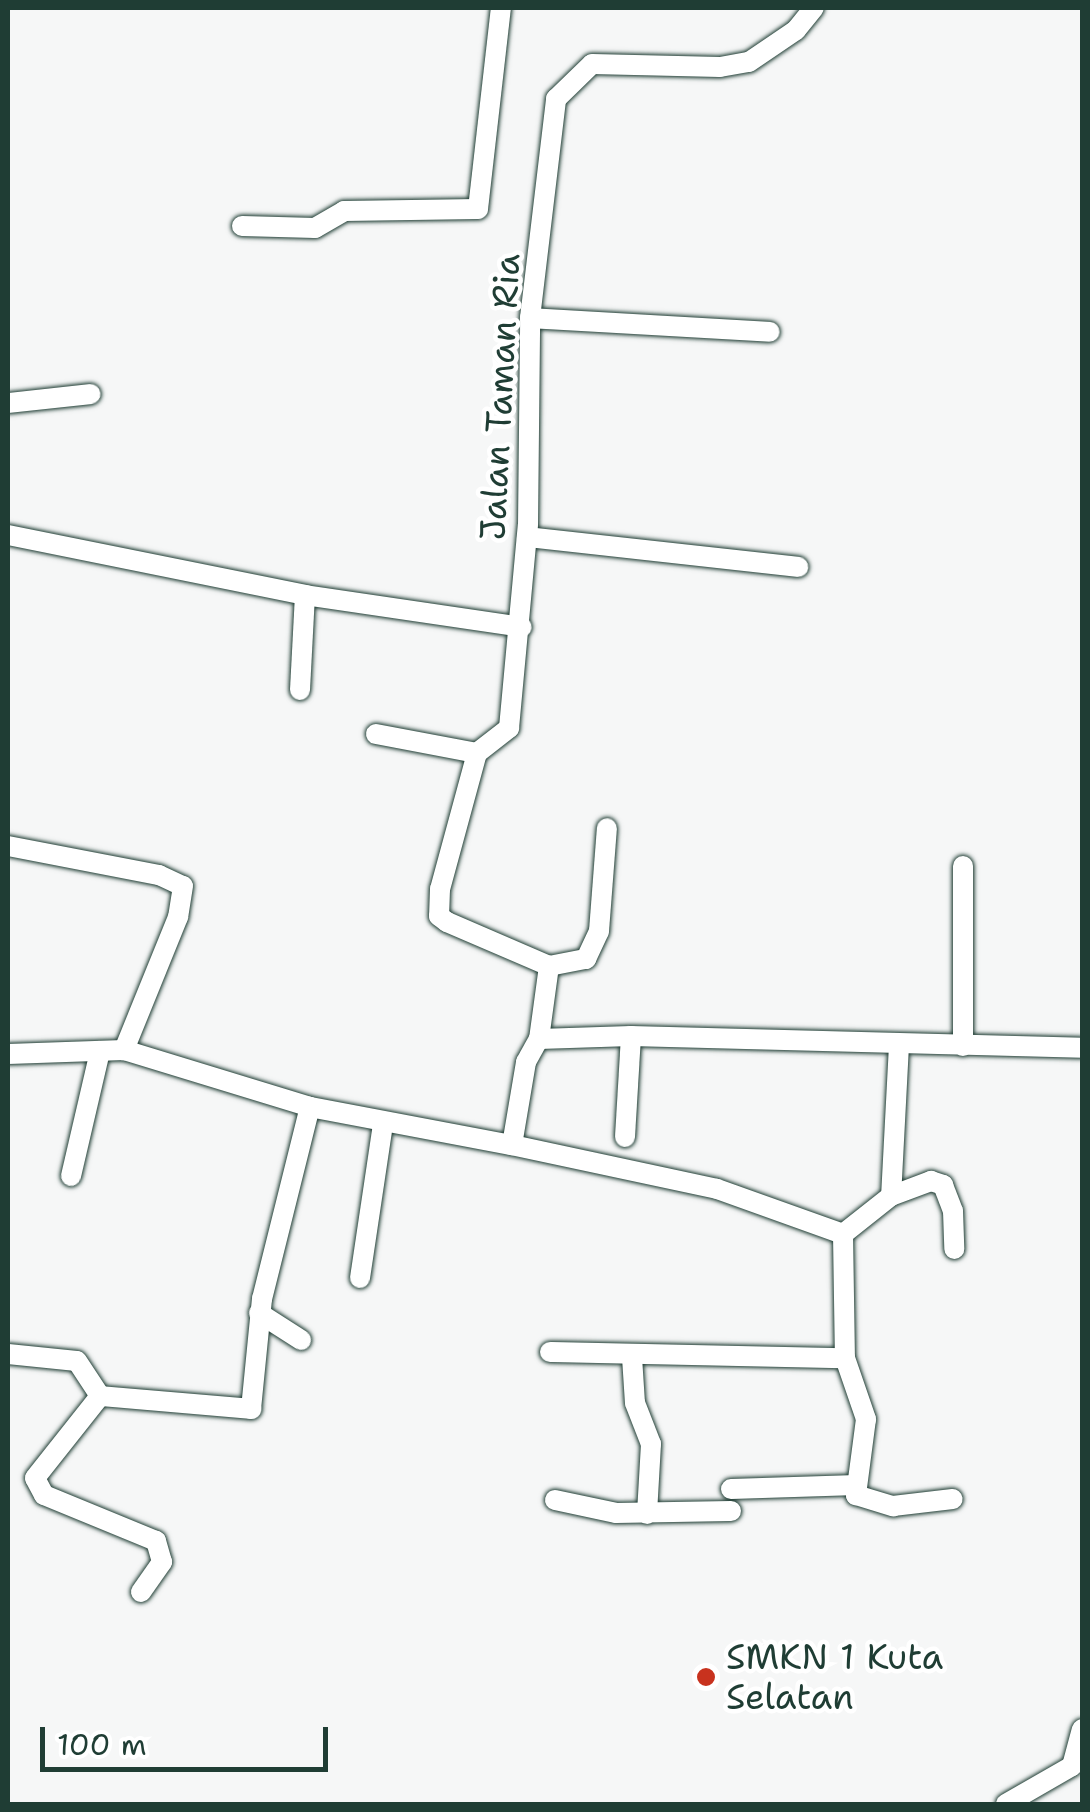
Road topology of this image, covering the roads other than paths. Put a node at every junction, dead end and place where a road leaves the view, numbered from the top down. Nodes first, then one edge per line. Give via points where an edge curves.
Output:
1 (501, 8) edge
2 (814, 8) edge
3 (242, 226) dead end
4 (530, 318) junction
5 (770, 332) dead end
6 (91, 394) dead end
7 (8, 403) edge
8 (8, 534) edge
9 (527, 537) junction
10 (798, 568) dead end
11 (305, 595) junction
12 (522, 628) junction
13 (300, 690) dead end
14 (376, 734) dead end
15 (477, 753) junction
16 (607, 828) dead end
17 (8, 846) edge
18 (963, 866) dead end
19 (549, 966) junction
20 (631, 1036) junction
21 (539, 1039) junction
22 (899, 1045) junction
23 (963, 1046) junction
24 (1082, 1048) edge
25 (124, 1050) junction
26 (100, 1051) junction
27 (8, 1054) edge
28 (310, 1106) junction
29 (383, 1124) junction
30 (625, 1136) dead end
31 (512, 1145) junction
32 (70, 1176) dead end
33 (891, 1196) junction
34 (844, 1234) junction
35 (954, 1249) dead end
36 (360, 1278) dead end
37 (259, 1312) junction
38 (301, 1340) dead end
39 (550, 1352) dead end
40 (8, 1354) edge
41 (632, 1357) junction
42 (845, 1358) junction
43 (100, 1396) junction
44 (857, 1485) junction
45 (732, 1489) dead end
46 (953, 1498) dead end
47 (555, 1500) dead end
48 (731, 1511) dead end
49 (647, 1514) junction
50 (141, 1592) dead end
51 (1082, 1729) edge
52 (1006, 1804) edge

1 - 3 street via 478,209 344,211 319,228
2 - 4 street, Jalan Taman Ria via 796,30 749,62 720,67 602,62 565,86 556,99
4 - 5 street
4 - 9 street, Jalan Taman Ria
6 - 7 street
8 - 11 street
9 - 10 street
9 - 12 street, Jalan Taman Ria
11 - 12 street
11 - 13 street
12 - 15 street, Jalan Taman Ria via 509,728
14 - 15 street
15 - 19 street via 440,889 439,916
16 - 19 street via 596,949 573,966
17 - 25 street via 178,879 185,898
18 - 23 street
19 - 21 street
20 - 21 street
20 - 22 street
20 - 30 street
21 - 31 street via 526,1062
22 - 23 street
22 - 33 street
23 - 24 street
25 - 26 street
25 - 28 street
26 - 27 street
26 - 32 street
28 - 29 street
28 - 37 street
29 - 31 street
29 - 36 street
31 - 34 street via 732,1193
33 - 34 street
33 - 35 street via 931,1181 943,1185 953,1210
34 - 42 street
37 - 38 street
37 - 43 street via 251,1409
39 - 41 street
40 - 43 street via 77,1361
41 - 42 street
41 - 49 street via 635,1402 650,1444
42 - 44 street via 866,1419
43 - 50 street via 35,1478 36,1489 156,1541 162,1562
44 - 45 street
44 - 46 street via 860,1500 893,1506
47 - 49 street
48 - 49 street
51 - 52 street via 1072,1766

